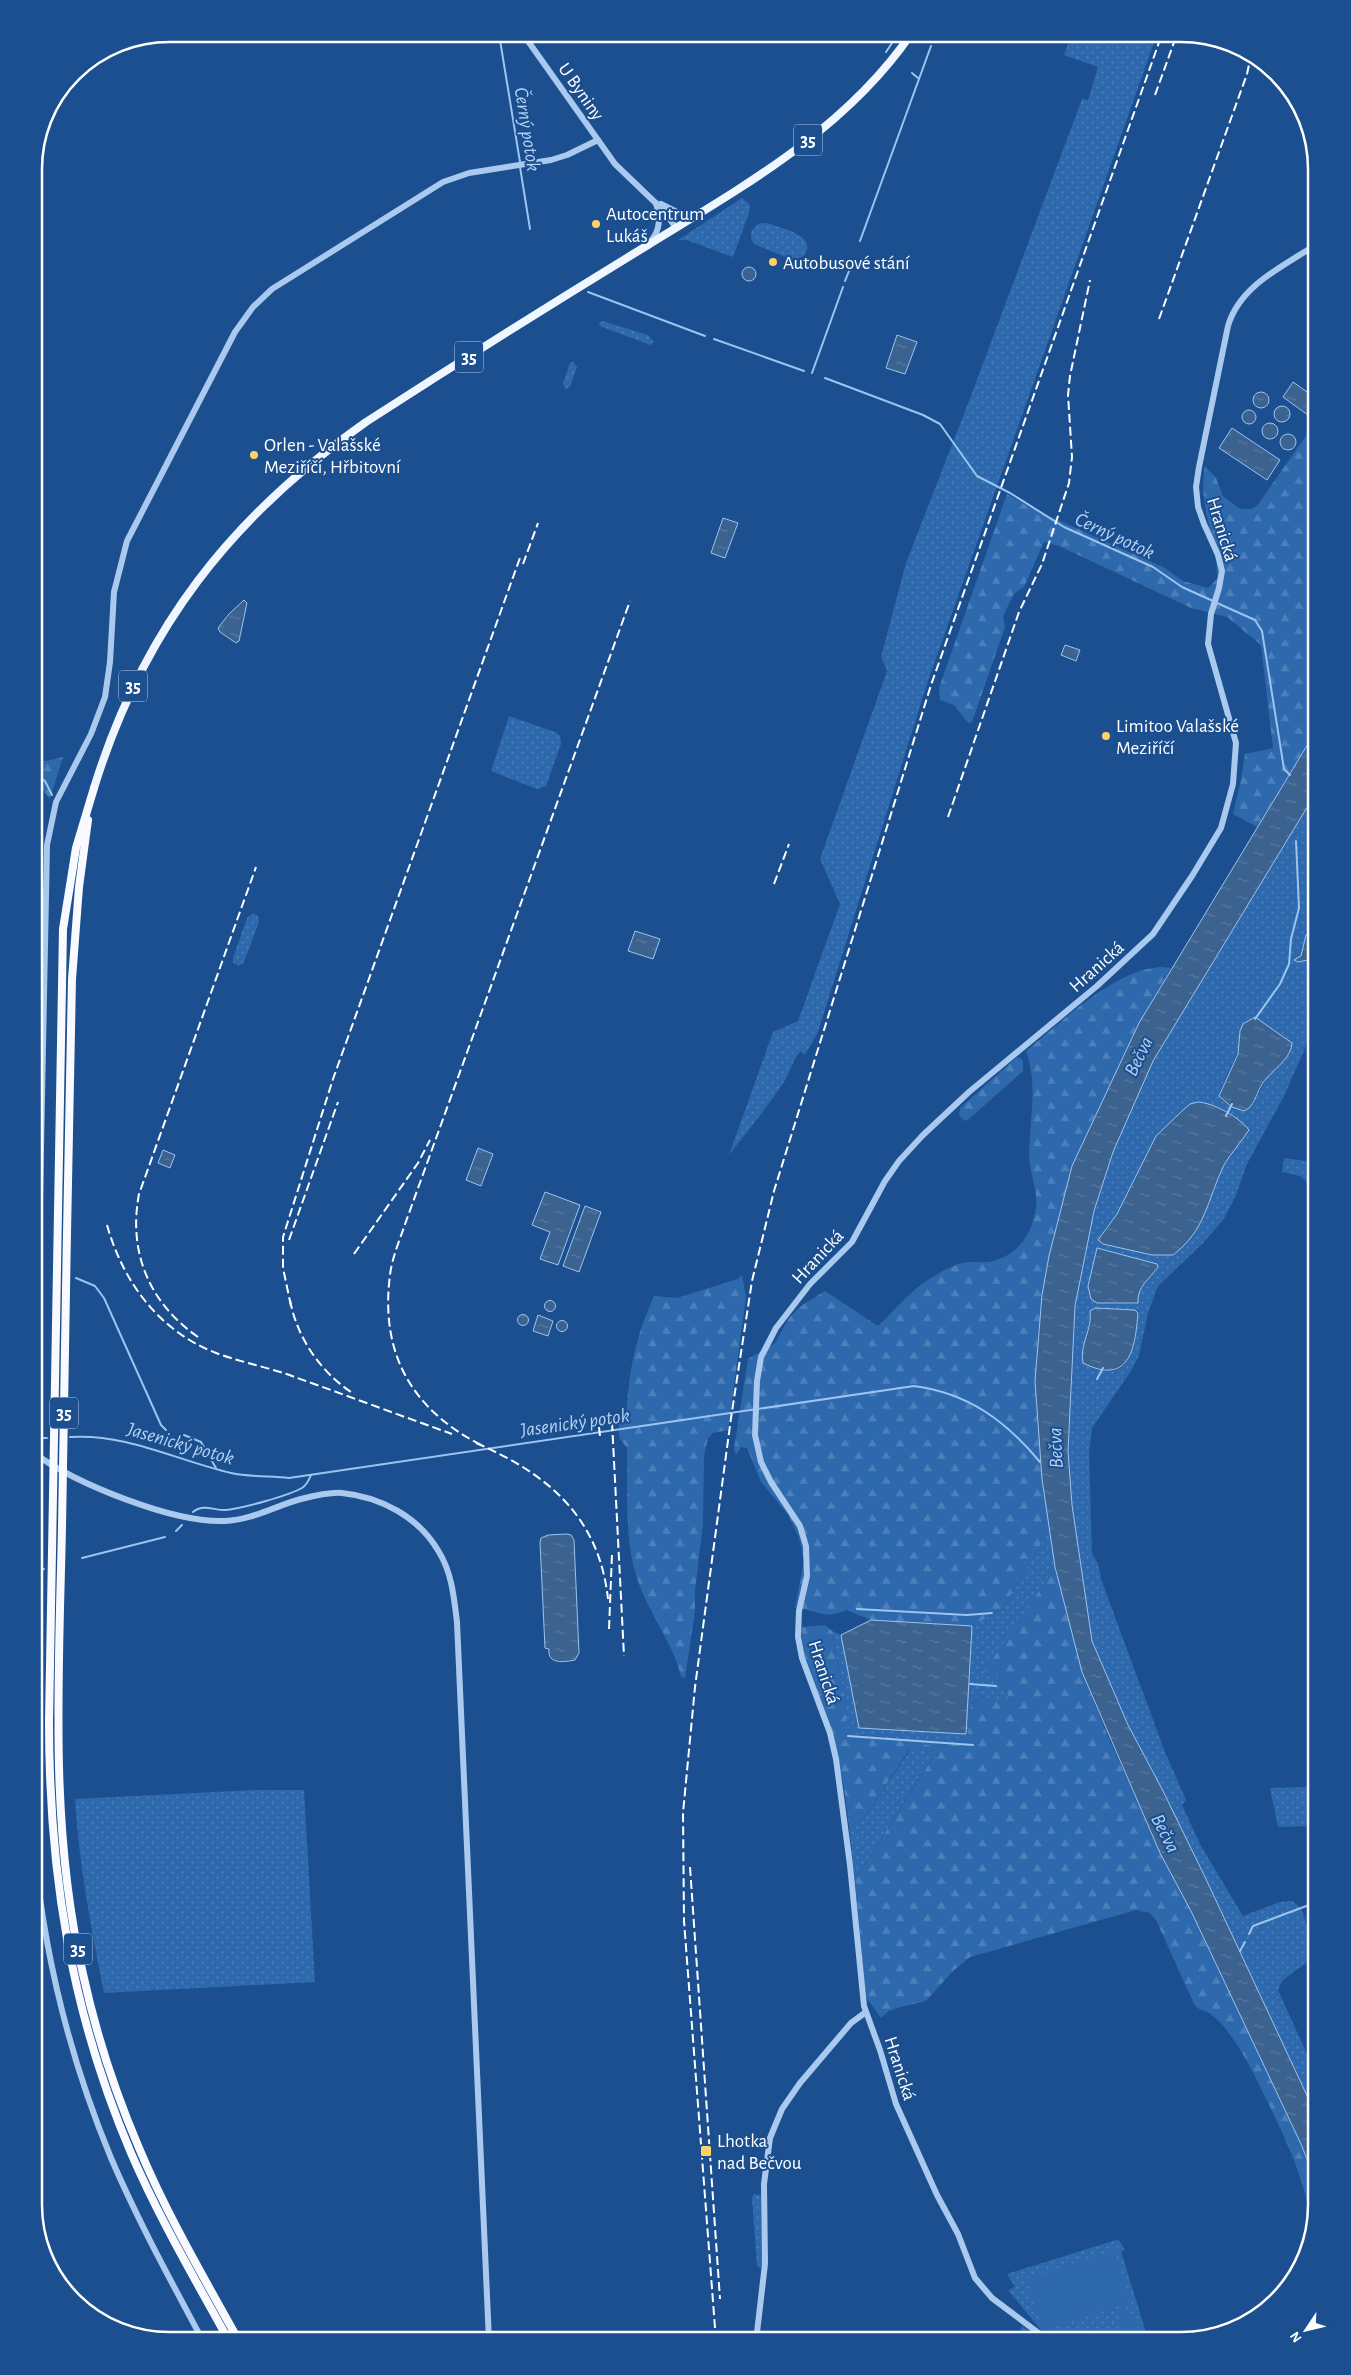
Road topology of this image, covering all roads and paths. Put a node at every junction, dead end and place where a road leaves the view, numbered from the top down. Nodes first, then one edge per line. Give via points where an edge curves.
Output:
1 (529, 43) edge
2 (904, 43) edge
3 (598, 140) junction
4 (656, 202) junction
5 (697, 214) junction
6 (676, 228) junction
7 (648, 245) junction
8 (1308, 250) edge
9 (94, 788) junction
10 (44, 986) joint
11 (43, 1049) edge
12 (42, 1458) edge
13 (42, 1905) edge
14 (866, 2012) junction
15 (197, 2332) edge
16 (223, 2332) edge
17 (234, 2332) edge
18 (489, 2332) edge
19 (757, 2332) edge
20 (1037, 2332) edge

1 - 3 street, U Byniny
2 - 5 main road, 35 via 867,87 824,128 776,164
3 - 4 street, U Byniny via 627,176
3 - 10 street via 567,155 469,173 443,182 280,282 259,300 236,332 141,511 122,556 114,592 105,697 91,734 59,795 50,824 46,857
4 - 5 street via 677,212
4 - 6 street
4 - 7 street via 658,234
5 - 6 main road, 35
6 - 7 main road, 35
7 - 9 main road, 35 via 366,422 304,468 263,505 210,565 157,641 126,699
8 - 14 street, Hranická via 1250,289 1236,305 1230,318 1196,487 1201,515 1220,561 1222,577 1208,626 1209,651 1233,728 1236,752 1231,799 1217,834 1181,894 1148,939 1097,986 969,1092 899,1161 857,1235 802,1293 771,1337 759,1367 756,1440 761,1462 800,1526 806,1546 808,1568 799,1611 798,1637 836,1760 850,1865 862,2000
9 - 16 highway, 35 via 72,863 63,929 49,1721 52,1831 64,1928 98,2066 149,2193
9 - 17 highway, 35 via 81,863 72,979 59,1721 61,1831 82,1972 107,2064 158,2190
10 - 11 street
12 - 18 street via 94,1486 188,1519 247,1518 301,1499 341,1493 382,1502 400,1512 428,1537 439,1552 453,1590 457,1622
13 - 15 street via 49,1953 83,2082 122,2182
14 - 19 street via 847,2026 800,2083 782,2109 770,2138 764,2184 765,2264
14 - 20 street, Hranická via 896,2104 958,2234 974,2278 992,2298

